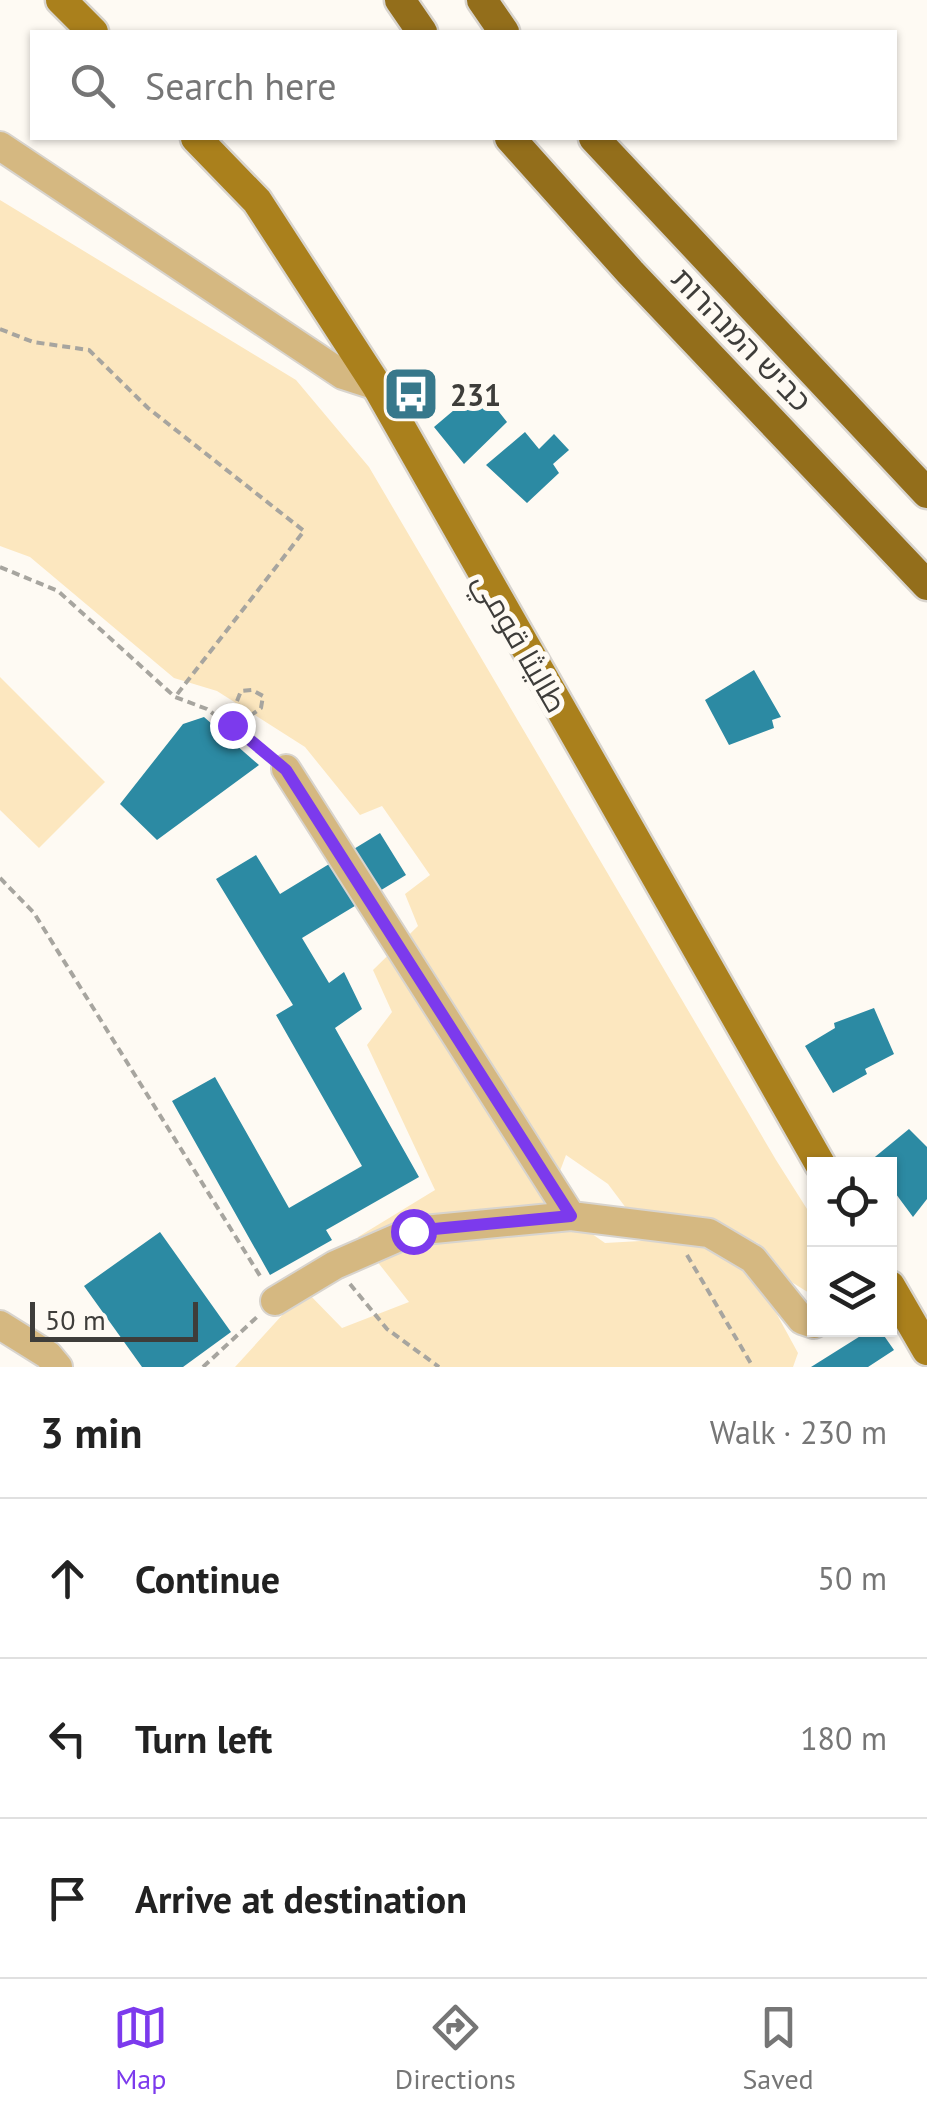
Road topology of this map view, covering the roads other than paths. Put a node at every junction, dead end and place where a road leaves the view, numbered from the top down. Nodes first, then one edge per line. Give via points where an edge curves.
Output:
1 (61, 0) edge
2 (400, 0) edge
3 (482, 0) edge
4 (91, 30) edge
5 (419, 30) edge
6 (503, 30) edge
7 (198, 140) edge
8 (512, 140) edge
9 (596, 140) edge
10 (0, 146) edge
11 (376, 386) junction
12 (927, 493) edge
13 (927, 584) edge
14 (286, 770) road end
15 (816, 1157) edge
16 (571, 1216) junction
17 (275, 1301) road end
18 (899, 1319) edge
19 (807, 1322) edge
20 (0, 1325) edge
21 (927, 1350) edge
22 (58, 1367) edge

1 - 4 main road
2 - 5 highway
3 - 6 highway
7 - 11 main road, طاليثا قومي via 258,200
8 - 13 highway, כביש המנהרות
9 - 12 highway, כביש המנהרות
10 - 11 street via 344,375
11 - 15 main road, طاليثا قومي
14 - 16 street
16 - 17 street via 413,1231
16 - 19 street via 710,1233 754,1260
18 - 21 main road
20 - 22 street

